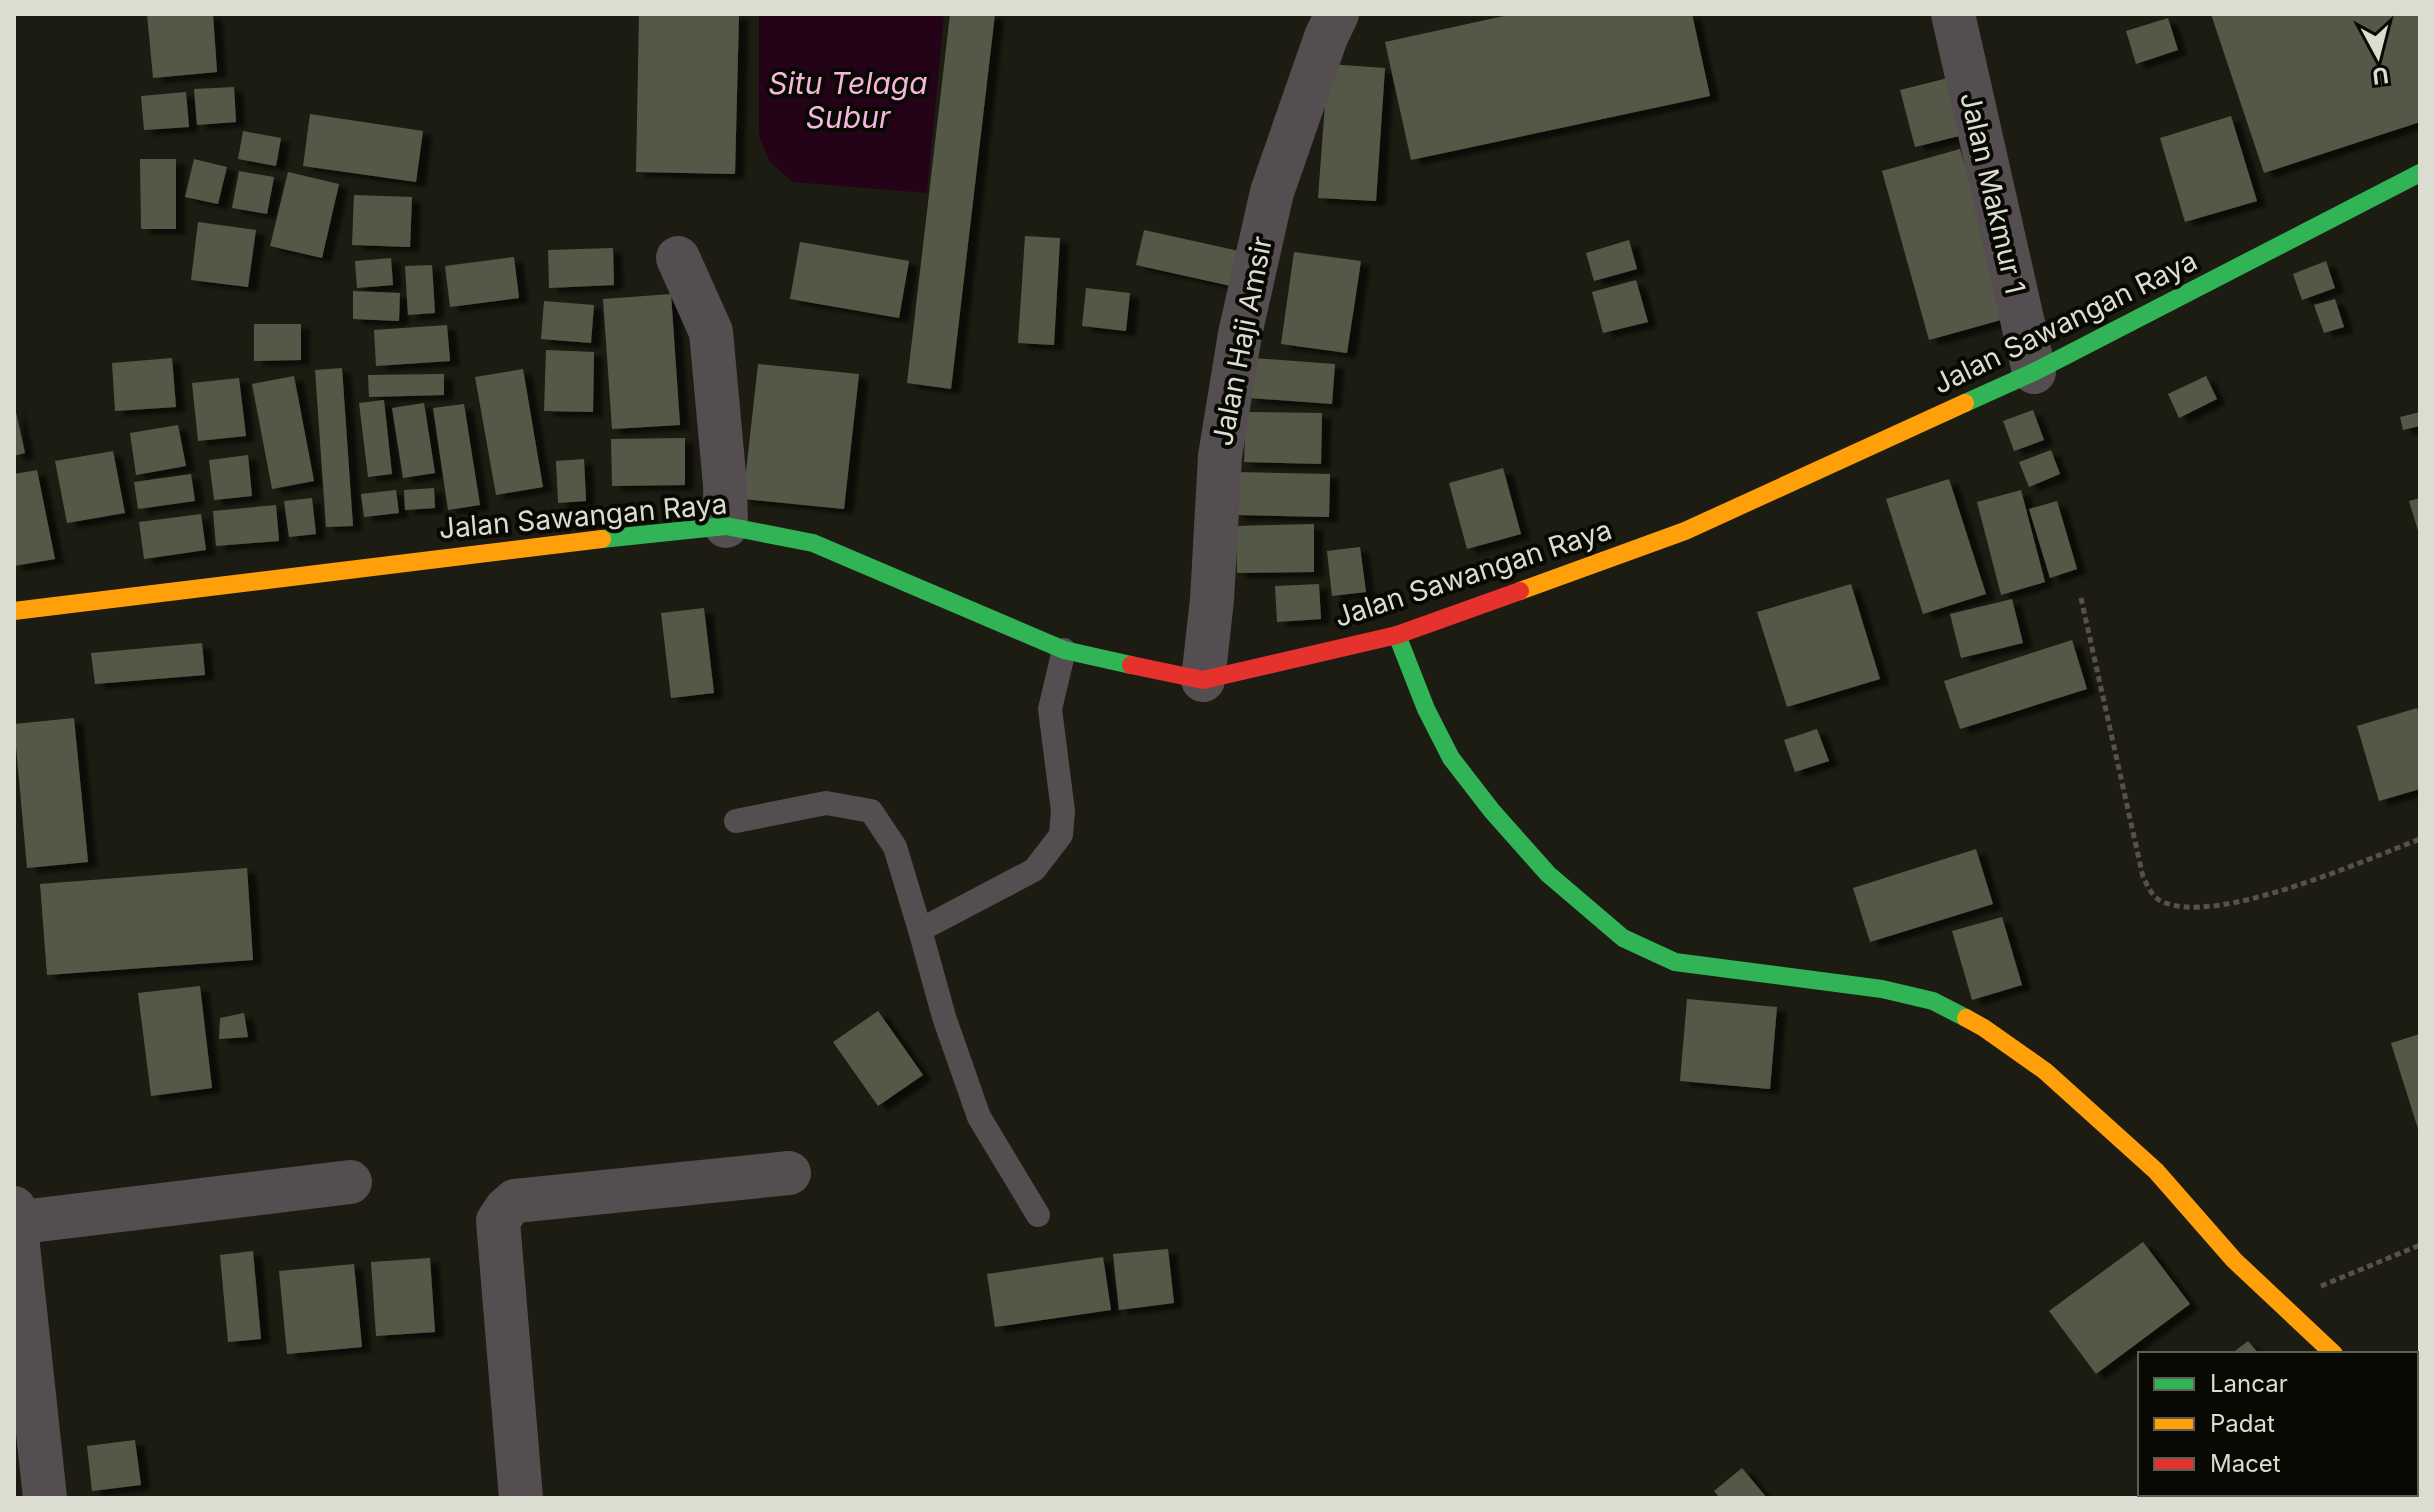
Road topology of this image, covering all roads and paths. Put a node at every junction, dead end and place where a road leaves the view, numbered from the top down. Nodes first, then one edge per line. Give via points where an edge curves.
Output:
1 (1337, 14) edge
2 (1953, 14) edge
3 (2420, 173) edge
4 (678, 258) dead end
5 (2034, 372) junction
6 (726, 526) junction
7 (2081, 598) dead end
8 (14, 611) edge
9 (1397, 635) junction
10 (1064, 650) junction
11 (1203, 680) junction
12 (736, 821) dead end
13 (2420, 839) edge
14 (920, 930) junction
15 (789, 1173) dead end
16 (350, 1182) dead end
17 (14, 1208) edge
18 (1038, 1215) dead end
19 (14, 1223) edge
20 (2420, 1245) edge
21 (2278, 1303) junction
22 (2332, 1352) edge
23 (45, 1498) edge
24 (521, 1498) edge

1 - 11 street, Jalan Haji Amsir via 1272,192 1240,334 1220,456
2 - 5 street, Jalan Makmur 1
3 - 5 main road, Jalan Sawangan Raya
4 - 6 street via 711,332
5 - 9 main road, Jalan Sawangan Raya via 1685,531
6 - 8 main road, Jalan Sawangan Raya
6 - 10 main road, Jalan Sawangan Raya via 813,543
7 - 13 path via 2143,877 2153,896 2180,908 2225,904 2309,881
9 - 11 main road, Jalan Sawangan Raya
9 - 21 main road via 1451,758 1548,874 1623,938 1675,962 1882,989 1933,1001 1984,1028 2045,1071 2156,1171
10 - 11 main road, Jalan Sawangan Raya
10 - 14 lane via 1050,709 1063,811 1061,835 1034,870
12 - 14 lane via 826,803 871,811 895,847
14 - 18 lane via 979,1117
15 - 24 street via 515,1201 506,1209 498,1221
16 - 19 street
17 - 19 street
19 - 23 street
20 - 21 path
21 - 22 main road

